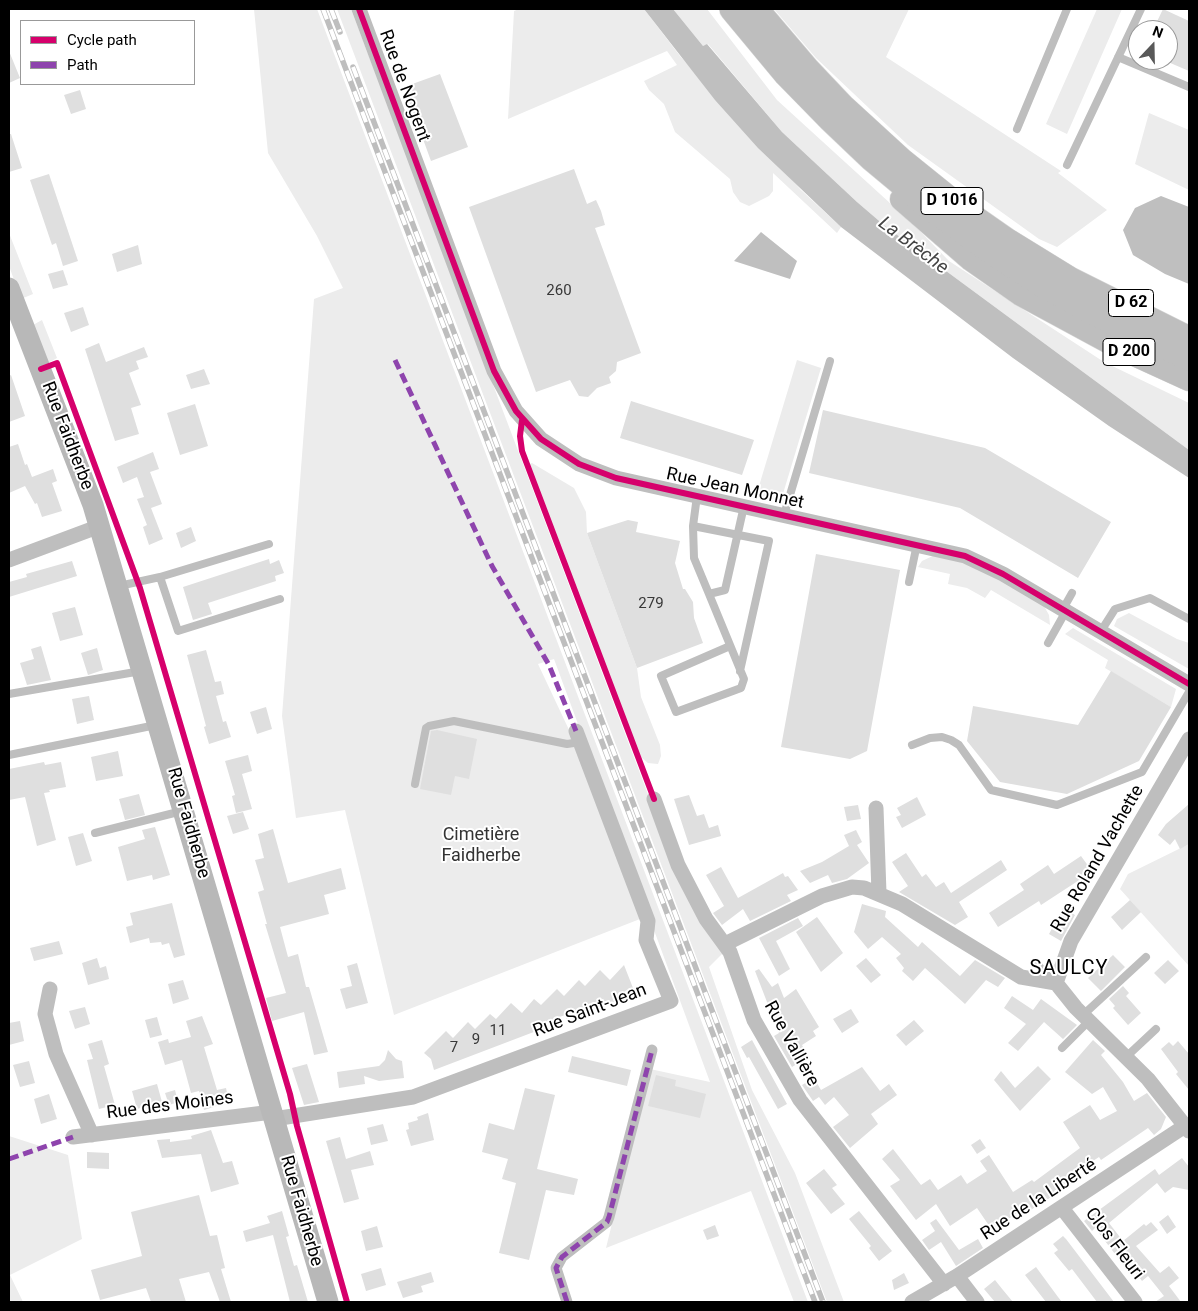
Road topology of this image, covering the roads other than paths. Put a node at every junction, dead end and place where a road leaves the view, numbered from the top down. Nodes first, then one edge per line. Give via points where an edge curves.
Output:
1 (359, 9) edge
2 (732, 9) edge
3 (756, 9) edge
4 (1068, 9) edge
5 (1141, 9) edge
6 (1118, 57) junction
7 (1189, 87) edge
8 (815, 104) junction
9 (1017, 129) dead end
10 (1068, 165) dead end
11 (420, 174) joint
12 (1071, 280) junction
13 (9, 288) edge
14 (1070, 322) junction
15 (1189, 328) edge
16 (1189, 339) edge
17 (1189, 358) edge
18 (830, 361) dead end
19 (1189, 378) edge
20 (1189, 391) edge
21 (697, 496) junction
22 (744, 506) junction
23 (784, 515) junction
24 (100, 526) junction
25 (693, 526) junction
26 (738, 534) junction
27 (268, 544) dead end
28 (917, 544) junction
29 (9, 560) edge
30 (160, 577) junction
31 (909, 582) dead end
32 (118, 586) junction
33 (1072, 593) dead end
34 (708, 594) junction
35 (280, 599) dead end
36 (1065, 610) junction
37 (1189, 619) edge
38 (1101, 631) junction
39 (1048, 643) dead end
40 (730, 646) junction
41 (143, 670) junction
42 (740, 671) junction
43 (1189, 684) edge
44 (1189, 692) edge
45 (9, 694) edge
46 (159, 725) junction
47 (578, 736) joint
48 (1188, 744) edge
49 (912, 745) dead end
50 (9, 755) edge
51 (415, 784) dead end
52 (654, 799) dead end
53 (876, 808) dead end
54 (184, 810) junction
55 (95, 833) dead end
56 (879, 892) junction
57 (725, 944) junction
58 (1146, 957) dead end
59 (1038, 965) dead end
60 (1056, 983) junction
61 (50, 990) dead end
62 (1086, 1018) junction
63 (1156, 1029) dead end
64 (1062, 1048) dead end
65 (652, 1050) dead end
66 (1126, 1057) junction
67 (273, 1116) junction
68 (1187, 1129) edge
69 (92, 1135) junction
70 (73, 1137) dead end
71 (1062, 1208) junction
72 (951, 1280) junction
73 (328, 1302) edge
74 (567, 1302) edge
75 (912, 1302) edge
76 (977, 1302) edge
77 (1135, 1302) edge

1 - 11 street, Rue de Nogent
2 - 8 highway, D 1016
3 - 12 highway, D 1016 via 825,88 900,160 983,224
4 - 9 lane
5 - 6 lane
6 - 7 lane
6 - 10 lane
8 - 14 main road, D 200 via 871,172 954,244 1010,287
8 - 17 highway, D 1016 via 890,175 983,246 1046,287
11 - 21 street, Rue Jean Monnet via 494,371 522,420 549,446 589,469
12 - 15 highway, D 62
12 - 16 highway, D 1016
13 - 24 main road, Rue Faidherbe via 84,477
14 - 19 main road, D 200 via 1119,348
14 - 20 street via 1111,351
18 - 23 lane
21 - 22 street, Rue Jean Monnet
21 - 25 lane
22 - 23 street, Rue Jean Monnet
22 - 26 lane
23 - 28 street, Rue Jean Monnet
24 - 29 street
24 - 32 main road, Rue Faidherbe
25 - 26 lane
25 - 34 lane via 694,558
26 - 34 lane via 725,590
26 - 42 lane via 769,541
27 - 30 lane
28 - 31 lane
28 - 36 street, Rue Jean Monnet via 973,559
30 - 32 lane
30 - 35 lane via 178,631
32 - 41 main road, Rue Faidherbe
33 - 36 lane
34 - 40 lane
36 - 38 street, Rue Jean Monnet
36 - 39 lane
37 - 38 lane via 1150,598 1115,609
38 - 43 street, Rue Jean Monnet
40 - 42 lane
40 - 42 lane via 661,676 676,712 741,688 744,679
41 - 45 lane
41 - 46 main road, Rue Faidherbe
44 - 49 lane via 1142,772 1057,805 991,790 959,745 942,736
46 - 50 lane
46 - 54 main road, Rue Faidherbe
47 - 51 lane via 567,744 454,721 429,726
47 - 67 street, Rue Saint-Jean via 648,921 646,940 671,1001 412,1097
48 - 60 street, Rue Roland Vachette via 1071,941
52 - 57 street, Rue Vallière via 682,873 706,918
53 - 56 street
54 - 55 lane
54 - 67 main road, Rue Faidherbe
56 - 57 street via 852,887 830,893
56 - 60 street via 1020,977
57 - 72 street, Rue Vallière via 754,1020 800,1100
58 - 62 lane
59 - 60 lane
60 - 62 street
61 - 69 street via 45,1014 56,1054
62 - 64 lane
62 - 66 street
63 - 66 lane
65 - 74 street via 609,1217 562,1257 556,1268
66 - 68 street via 1159,1092
67 - 69 street, Rue des Moines
67 - 73 main road, Rue Faidherbe
68 - 71 street, Rue de la Liberté
69 - 70 street, Rue des Moines
71 - 72 street, Rue de la Liberté
71 - 77 street, Clos Fleuri
72 - 75 street, Rue de la Liberté
72 - 76 street, Rue Vallière

